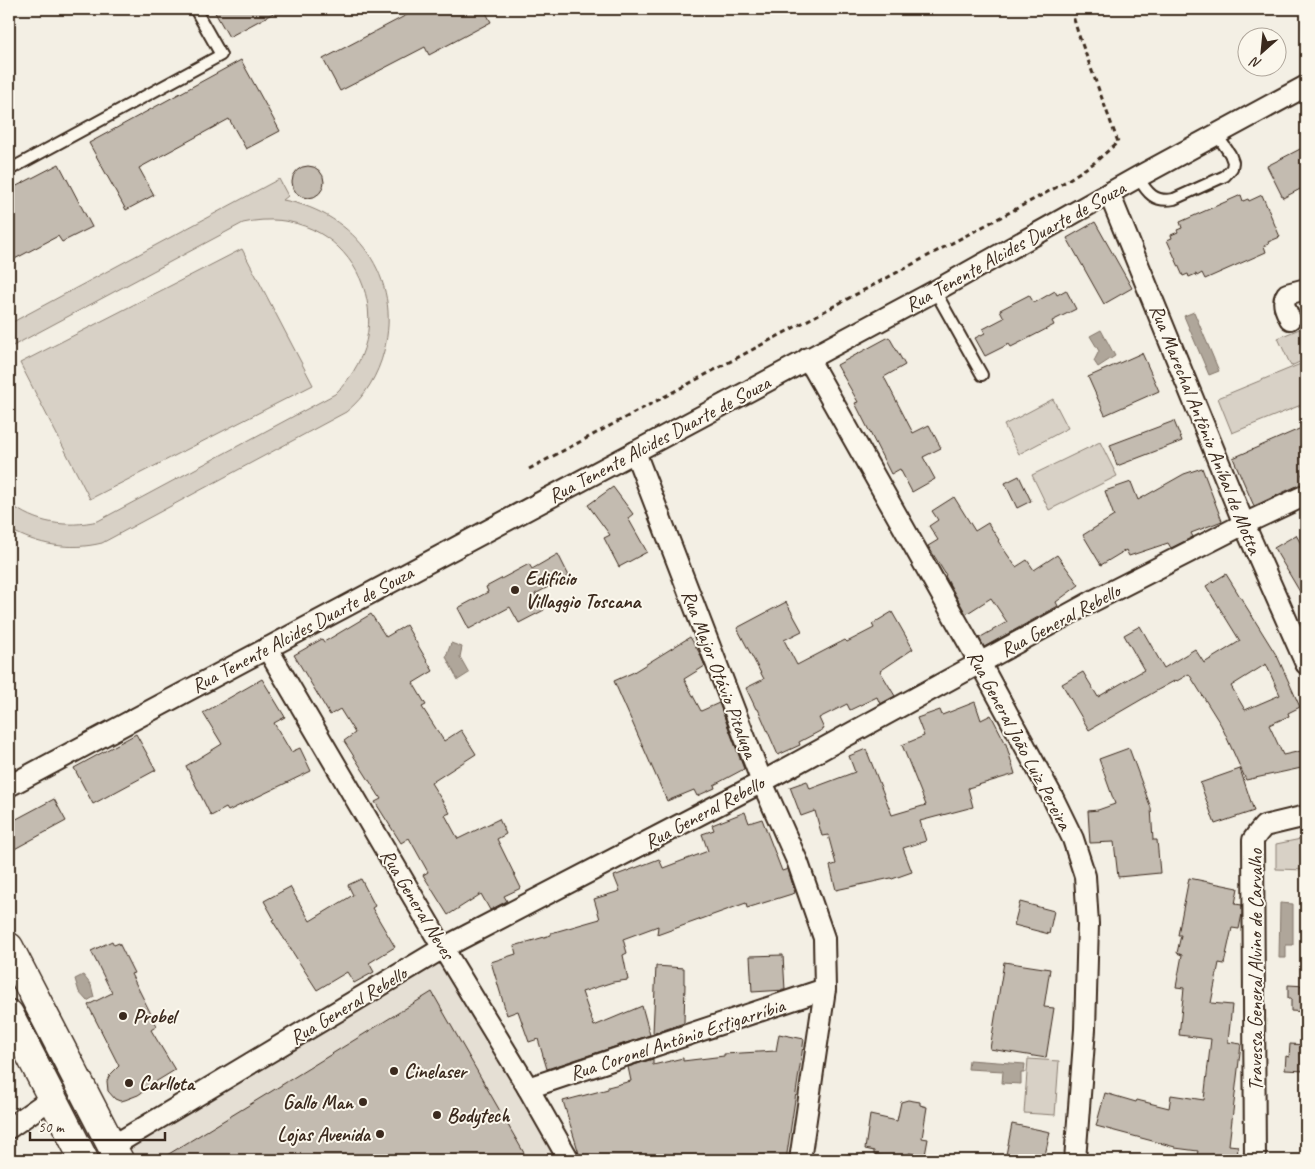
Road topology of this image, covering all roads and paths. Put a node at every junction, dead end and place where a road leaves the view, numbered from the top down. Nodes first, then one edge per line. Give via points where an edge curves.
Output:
1 (195, 9) edge
2 (1071, 9) edge
3 (1306, 86) edge
4 (1217, 135) junction
5 (9, 170) edge
6 (1138, 177) junction
7 (1110, 193) junction
8 (1306, 289) edge
9 (935, 291) junction
10 (1290, 319) dead end
11 (808, 358) junction
12 (982, 375) dead end
13 (635, 452) junction
14 (529, 469) dead end
15 (1306, 495) edge
16 (1244, 524) junction
17 (267, 648) junction
18 (980, 663) junction
19 (1306, 664) edge
20 (762, 782) junction
21 (9, 786) edge
22 (1306, 816) edge
23 (9, 947) edge
24 (443, 948) junction
25 (825, 989) junction
26 (9, 1014) edge
27 (528, 1088) junction
28 (52, 1098) junction
29 (9, 1128) edge
30 (115, 1153) edge
31 (84, 1160) edge
32 (569, 1160) edge
33 (800, 1160) edge
34 (1075, 1160) edge
35 (1255, 1160) edge

1 - 5 lane via 221,55
2 - 14 path via 1118,142 1057,187
3 - 4 street, Rua Tenente Alcides Duarte de Souza
4 - 6 street, Rua Tenente Alcides Duarte de Souza
4 - 6 lane via 1233,162 1225,176 1169,200 1152,195
6 - 7 street, Rua Tenente Alcides Duarte de Souza
7 - 9 street, Rua Tenente Alcides Duarte de Souza
7 - 16 street, Rua Marechal Antônio Aníbal de Motta
8 - 10 street via 1287,294 1284,298
9 - 11 street, Rua Tenente Alcides Duarte de Souza
9 - 12 lane
11 - 13 street, Rua Tenente Alcides Duarte de Souza
11 - 18 street, Rua General João Luiz Pereira
13 - 17 street, Rua Tenente Alcides Duarte de Souza
13 - 20 street, Rua Major Otávio Pitaluga
15 - 16 street, Rua General Rebello
16 - 18 street, Rua General Rebello
16 - 19 street, Rua Marechal Antônio Aníbal de Motta
17 - 21 street, Rua Tenente Alcides Duarte de Souza
17 - 24 street, Rua General Neves
18 - 20 street, Rua General Rebello
18 - 34 street, Rua General João Luiz Pereira via 1052,796 1085,876 1088,924 1085,1029
20 - 24 street, Rua General Rebello
20 - 25 street, Rua Major Otávio Pitaluga via 798,863 824,938
22 - 35 street, Travessa General Alvino de Carvalho via 1264,826 1253,840
23 - 30 main road
24 - 27 street, Rua General Neves
24 - 30 street, Rua General Rebello
25 - 27 street, Rua Coronel Antônio Estigarríbia
25 - 33 street, Rua Major Otávio Pitaluga
26 - 28 main road
27 - 32 street, Rua General Neves
28 - 29 street
28 - 31 main road

